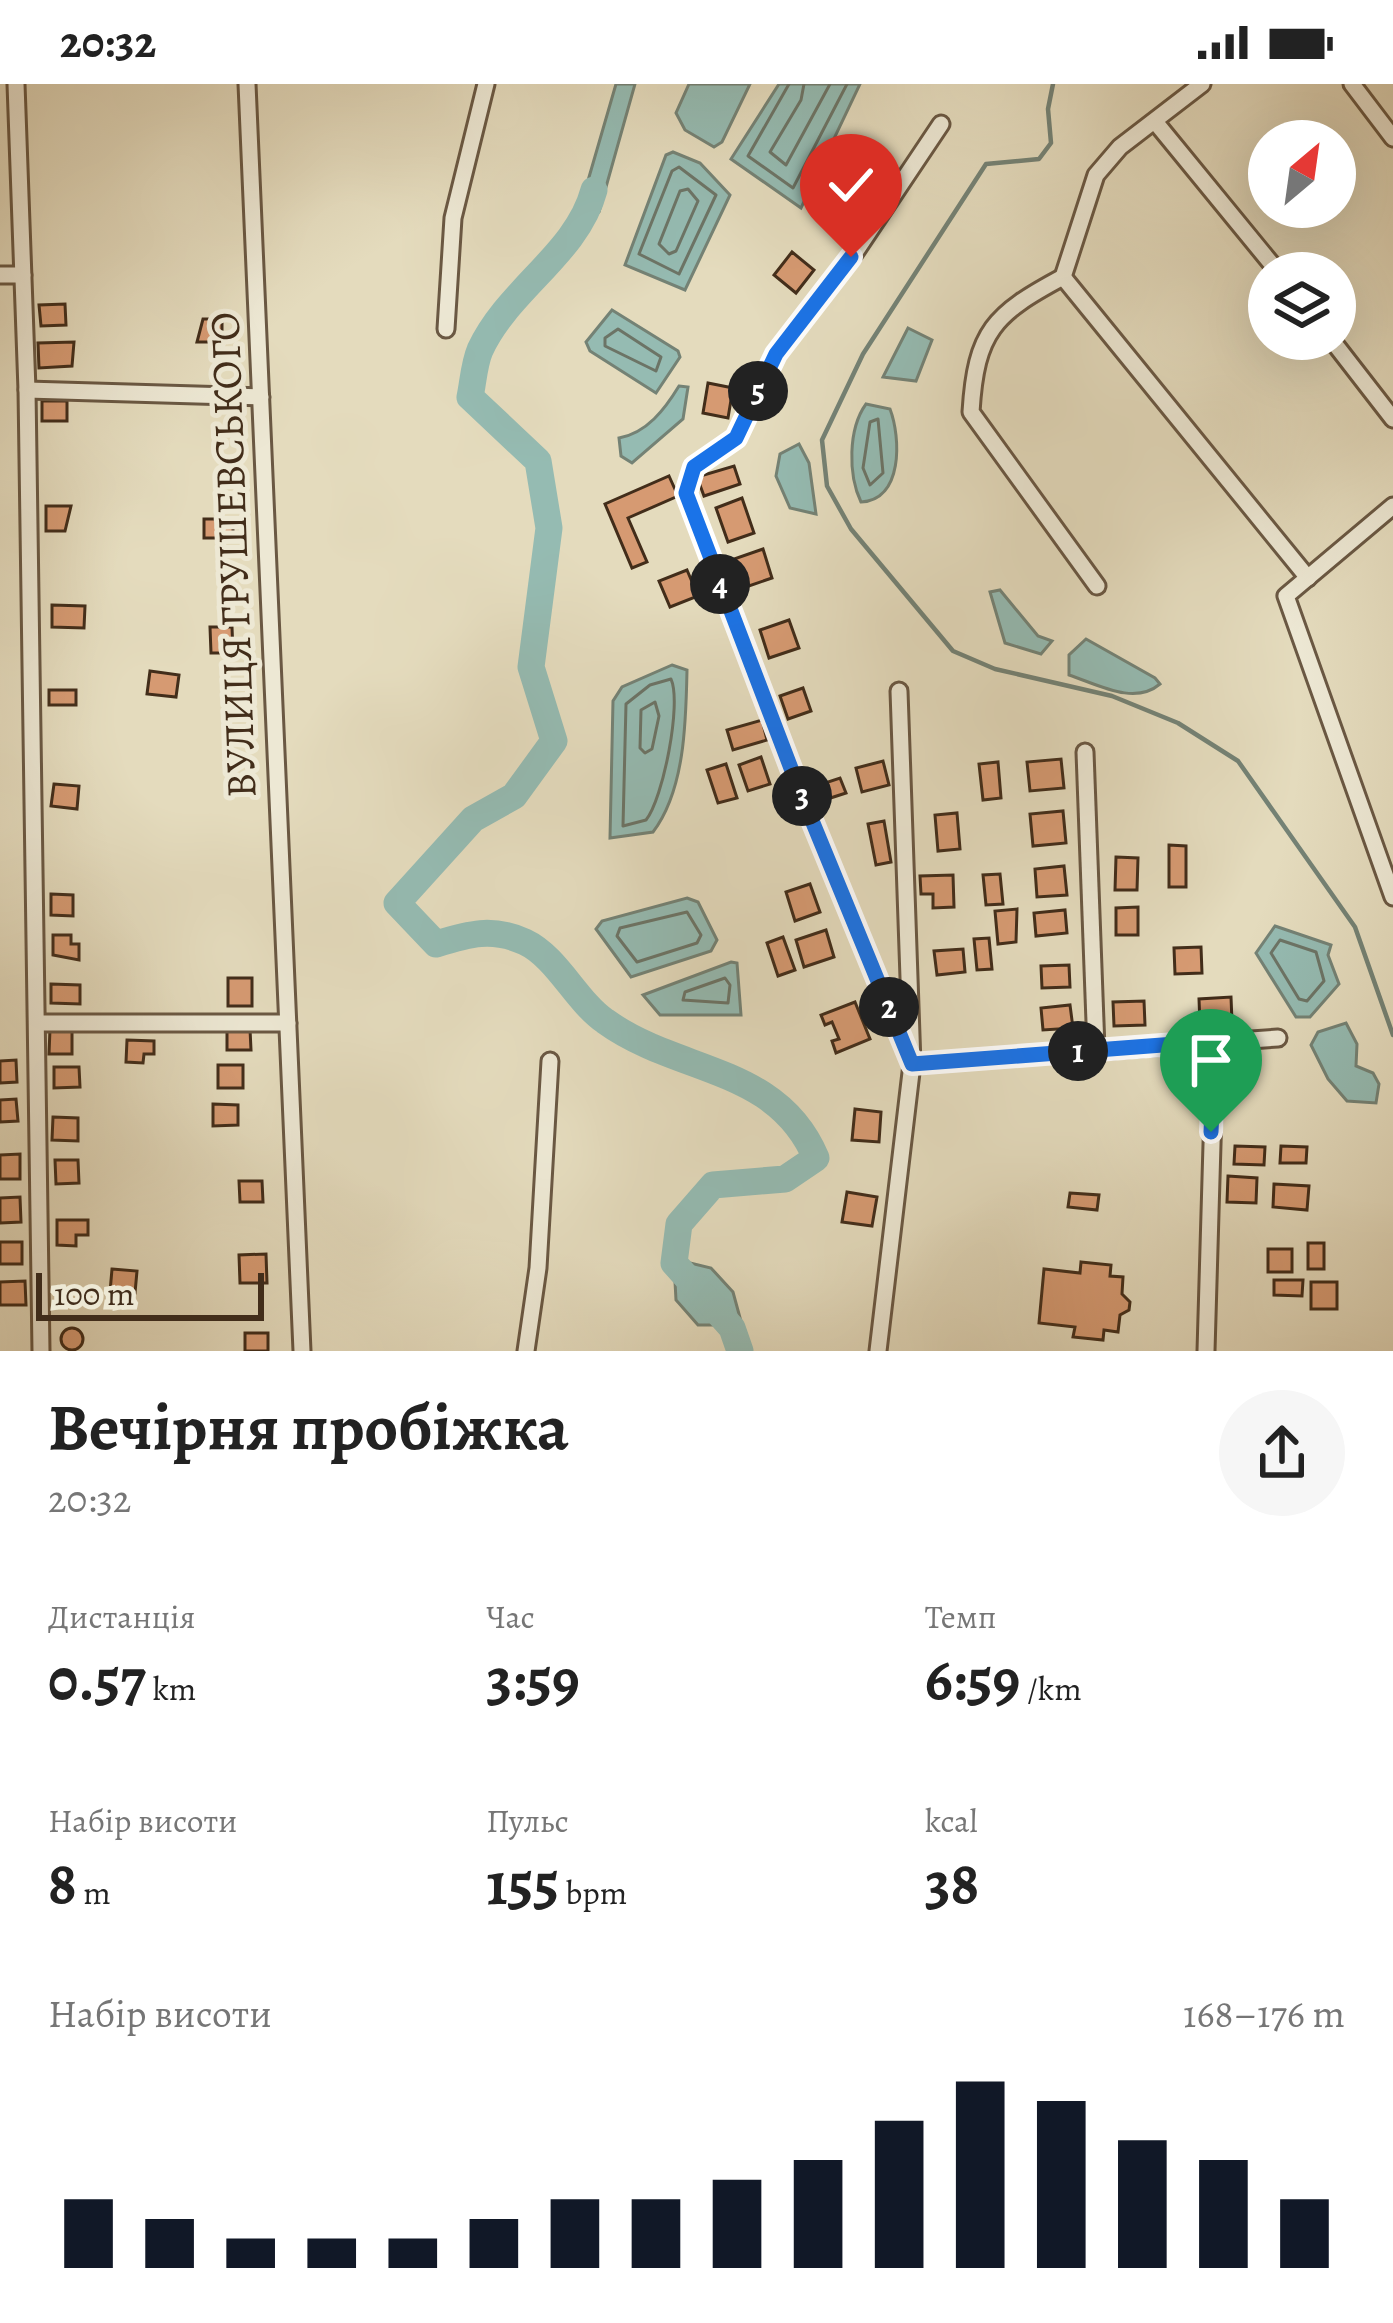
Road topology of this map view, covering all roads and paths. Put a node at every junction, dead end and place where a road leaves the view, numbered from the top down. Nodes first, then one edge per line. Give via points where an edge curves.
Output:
1 (16, 84) edge
2 (247, 84) edge
3 (486, 84) edge
4 (1202, 84) edge
5 (1352, 84) edge
6 (941, 124) dead end
7 (1157, 124) junction
8 (1393, 138) edge
9 (1262, 252) edge
10 (22, 274) junction
11 (0, 275) edge
12 (1063, 277) junction
13 (446, 328) dead end
14 (1347, 360) edge
15 (27, 390) junction
16 (261, 397) junction
17 (1393, 419) edge
18 (1393, 506) edge
19 (1308, 578) junction
20 (1097, 586) dead end
21 (899, 691) dead end
22 (1085, 752) dead end
23 (1393, 897) edge
24 (39, 1023) junction
25 (288, 1023) junction
26 (1278, 1038) dead end
27 (1215, 1041) junction
28 (1096, 1049) junction
29 (550, 1060) dead end
30 (912, 1064) junction
31 (41, 1351) edge
32 (302, 1351) edge
33 (526, 1351) edge
34 (878, 1351) edge
35 (1207, 1351) edge

1 - 10 street
2 - 16 street, ВУЛИЦЯ ГРУШЕВСЬКОГО
3 - 13 street via 453,218
4 - 7 street
5 - 8 street
6 - 30 street via 776,354 736,438 694,467 686,493
7 - 9 street
7 - 12 street via 1120,147 1096,175
10 - 11 street
10 - 15 street
12 - 19 street
12 - 20 street via 994,320 979,350 971,412
14 - 17 street
15 - 16 street
15 - 24 street
16 - 25 street, ВУЛИЦЯ ГРУШЕВСЬКОГО
18 - 19 street
19 - 23 street via 1286,596
21 - 30 street
22 - 28 street
24 - 25 street
24 - 31 street
25 - 32 street, ВУЛИЦЯ ГРУШЕВСЬКОГО
26 - 27 street
27 - 28 street
27 - 35 street
28 - 30 street
29 - 33 street
30 - 34 street

